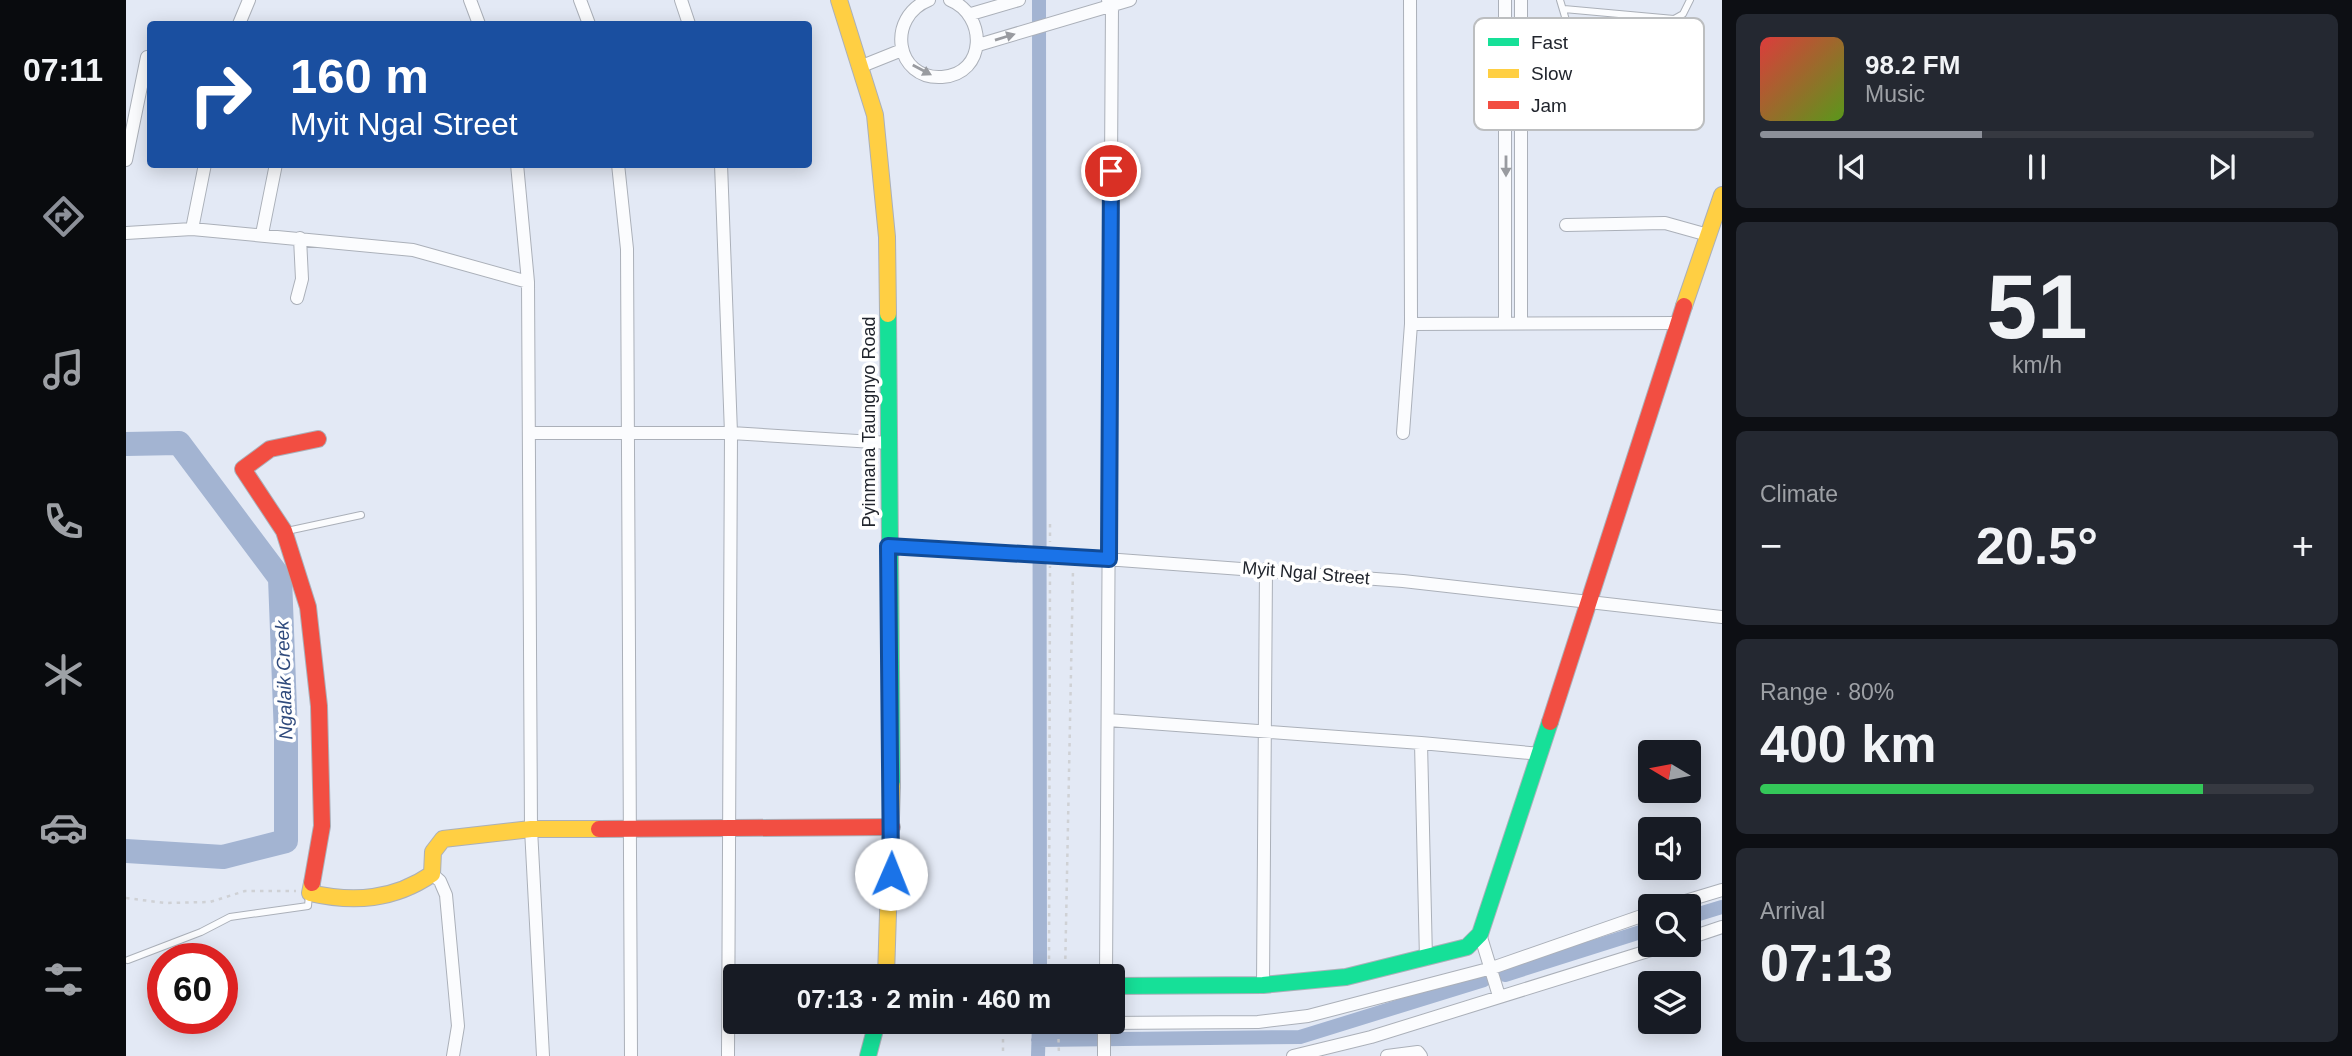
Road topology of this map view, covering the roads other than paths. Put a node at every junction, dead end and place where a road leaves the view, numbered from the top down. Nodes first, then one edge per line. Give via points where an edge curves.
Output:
1 (249, 0) edge
2 (471, 0) edge
3 (580, 0) edge
4 (681, 0) edge
5 (839, 0) edge
6 (929, 0) edge
7 (950, 0) edge
8 (1019, 0) edge
9 (1130, 0) edge
10 (1410, 0) edge
11 (1505, 0) edge
12 (1521, 0) edge
13 (1560, 0) edge
14 (1690, 0) edge
15 (1110, 3) edge
16 (1564, 9) junction
17 (971, 15) junction
18 (1504, 18) edge
19 (1521, 18) edge
20 (1567, 18) edge
21 (1663, 18) edge
22 (1676, 18) edge
23 (240, 21) edge
24 (478, 21) edge
25 (588, 21) edge
26 (687, 21) edge
27 (978, 45) junction
28 (902, 50) junction
29 (147, 62) edge
30 (862, 66) junction
31 (1506, 130) edge
32 (1522, 130) edge
33 (126, 160) edge
34 (204, 168) edge
35 (275, 168) edge
36 (517, 168) edge
37 (618, 168) edge
38 (721, 168) edge
39 (1506, 195) junction
40 (1523, 195) junction
41 (1722, 195) edge
42 (1566, 225) dead end
43 (192, 229) junction
44 (126, 233) edge
45 (262, 234) junction
46 (1708, 235) junction
47 (300, 238) junction
48 (1522, 239) junction
49 (1505, 241) junction
50 (528, 282) junction
51 (297, 298) dead end
52 (1505, 323) junction
53 (1521, 323) junction
54 (1678, 323) junction
55 (1411, 324) junction
56 (628, 432) junction
57 (528, 433) junction
58 (731, 433) junction
59 (1403, 433) dead end
60 (318, 439) dead end
61 (889, 443) junction
62 (361, 515) dead end
63 (284, 531) junction
64 (888, 546) junction
65 (1109, 559) junction
66 (1266, 569) junction
67 (1591, 601) junction
68 (1722, 617) edge
69 (1108, 720) junction
70 (1265, 732) junction
71 (1421, 743) junction
72 (1541, 754) junction
73 (728, 827) junction
74 (892, 827) junction
75 (632, 828) junction
76 (531, 829) junction
77 (432, 874) junction
78 (1722, 890) edge
79 (310, 893) junction
80 (1701, 896) edge
81 (1638, 917) edge
82 (1722, 927) edge
83 (1480, 934) junction
84 (1701, 934) edge
85 (1638, 954) edge
86 (1426, 959) junction
87 (128, 960) edge
88 (886, 964) edge
89 (1106, 964) edge
90 (1492, 968) junction
91 (1263, 985) junction
92 (1125, 986) edge
93 (1499, 996) junction
94 (1125, 1025) edge
95 (874, 1034) edge
96 (1104, 1034) edge
97 (1104, 1053) edge
98 (453, 1056) edge
99 (543, 1056) edge
100 (631, 1056) edge
101 (728, 1056) edge
102 (868, 1056) edge
103 (1293, 1056) edge
104 (1387, 1056) edge
105 (1421, 1056) edge

1 - 23 street
2 - 24 street
3 - 25 street
4 - 26 street
5 - 30 street, Pyinmana Taungnyo Road
6 - 28 street via 908,14 902,25
7 - 17 street
8 - 17 street
9 - 15 street
10 - 55 street
11 - 18 street
12 - 19 street
13 - 16 lane
14 - 22 lane
27 -> 15 street
15 - 65 street
16 - 20 lane
16 - 21 lane
17 - 27 street via 978,29
28 -> 27 street via 917,70 942,77 965,67
28 - 30 street
29 - 33 street
30 - 61 street, Pyinmana Taungnyo Road via 875,115 885,194
31 -> 39 street
32 - 40 street
34 - 43 street
35 - 45 street
36 - 50 street
37 - 56 street via 627,249
38 - 58 street
39 - 40 street
39 - 49 street
40 - 48 street
41 - 46 street
42 - 46 street via 1665,223
43 - 44 street
43 - 45 street
45 - 47 street
46 - 54 street
47 - 50 street via 413,250
47 - 51 street via 302,279
48 - 49 street
48 - 53 street
49 - 52 street
50 - 57 street
52 - 53 street
52 - 55 street
53 - 54 street
54 - 67 street
55 - 59 street
56 - 57 street
56 - 58 street
56 - 75 street
57 - 76 street
58 - 61 street
58 - 73 street
60 - 63 street via 270,449 243,469
61 - 64 street, Pyinmana Taungnyo Road
62 - 63 lane
63 - 79 street via 308,607 319,706 322,826
64 - 65 street, Myit Ngal Street, bridge
64 - 74 street, Pyinmana Taungnyo Road
65 - 66 street, Myit Ngal Street
65 - 69 street
66 - 67 street, Myit Ngal Street
66 - 70 street
67 - 68 street, Myit Ngal Street
67 - 72 street
69 - 70 street
69 - 89 street
70 - 71 street
70 - 91 street
71 - 72 street
71 - 86 street
72 - 83 street
73 - 74 street
73 - 75 street
73 - 101 street
74 - 88 street, Pyinmana Taungnyo Road
75 - 76 street
75 - 100 street
76 - 77 street via 443,839 433,852
76 - 99 street
77 - 79 street via 418,886 377,898 337,900
77 - 98 street via 446,895 458,1026
78 - 80 street
79 - 87 lane via 308,906 230,917
81 - 90 street
82 - 84 street
83 - 86 street via 1467,947
83 - 90 street
85 - 93 street
86 - 91 street via 1346,977
90 - 93 street
90 - 94 street via 1308,1016
91 - 92 street
93 - 103 street via 1371,1037
95 - 102 street
96 - 97 street
104 - 105 street via 1418,1052

